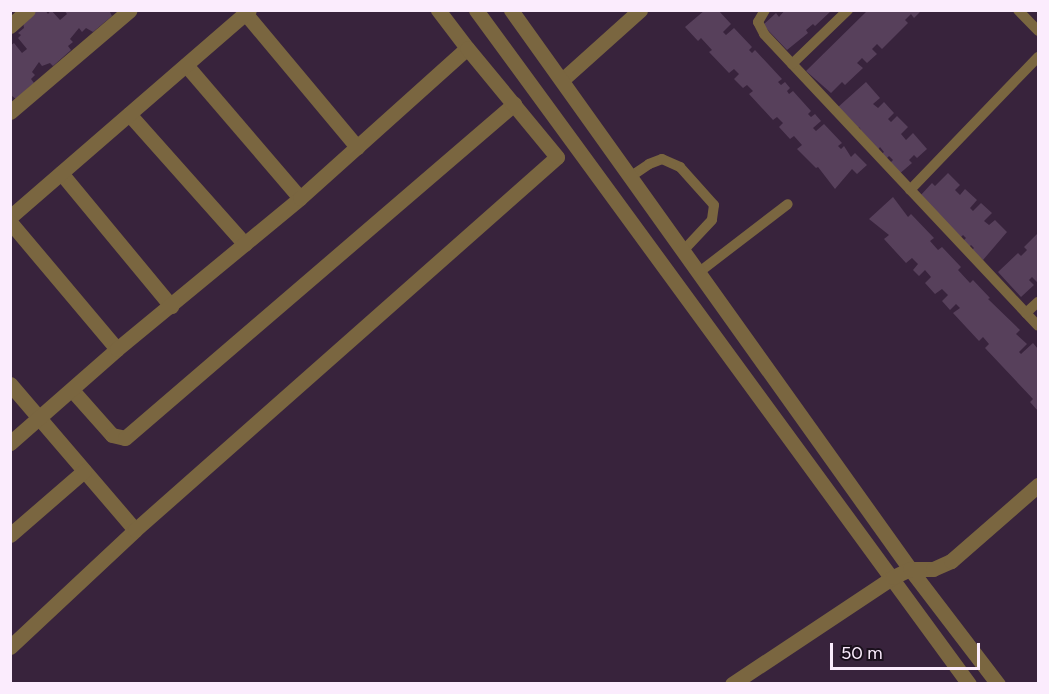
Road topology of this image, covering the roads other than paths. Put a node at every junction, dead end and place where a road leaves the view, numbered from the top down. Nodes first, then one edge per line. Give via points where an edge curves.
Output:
1 (28, 10) edge
2 (129, 10) edge
3 (438, 10) edge
4 (476, 10) edge
5 (511, 10) edge
6 (640, 10) edge
7 (765, 10) edge
8 (848, 10) edge
9 (1018, 10) edge
10 (247, 12) edge
11 (10, 26) edge
12 (1038, 31) edge
13 (467, 48) junction
14 (1038, 57) edge
15 (186, 64) junction
16 (792, 64) junction
17 (562, 80) junction
18 (514, 104) junction
19 (10, 112) edge
20 (129, 114) junction
21 (357, 147) junction
22 (61, 173) junction
23 (630, 177) junction
24 (910, 190) junction
25 (300, 198) junction
26 (788, 204) dead end
27 (10, 220) edge
28 (245, 244) junction
29 (683, 251) junction
30 (698, 273) junction
31 (1038, 302) edge
32 (171, 306) junction
33 (1026, 313) junction
34 (1038, 326) edge
35 (117, 348) junction
36 (10, 384) edge
37 (72, 390) junction
38 (39, 418) junction
39 (10, 443) edge
40 (84, 471) junction
41 (1038, 485) edge
42 (135, 530) junction
43 (10, 535) edge
44 (910, 569) junction
45 (893, 577) junction
46 (10, 647) edge
47 (732, 684) edge
48 (969, 684) edge
49 (998, 684) edge

1 - 11 street
2 - 19 street
3 - 13 street
4 - 45 street
5 - 17 street
6 - 17 street
7 - 16 lane via 759,27
8 - 16 lane
9 - 12 lane
10 - 15 street
10 - 21 street
13 - 18 street
13 - 21 street
14 - 24 lane
15 - 20 street
15 - 25 street
16 - 24 lane
17 - 23 street
18 - 37 street via 125,438 112,435
18 - 42 street via 557,157
20 - 22 street
20 - 28 street
21 - 25 street
22 - 27 street
22 - 32 street
23 - 29 street
23 - 29 lane via 662,159 680,167 714,205 712,220
24 - 33 lane
25 - 28 street
26 - 30 lane
27 - 35 street
28 - 32 street
29 - 30 street
30 - 44 street
31 - 33 lane
32 - 35 street
33 - 34 lane
35 - 37 street
36 - 38 street
37 - 38 street
38 - 39 street
38 - 40 street
40 - 42 street
40 - 43 street
41 - 44 street via 951,561 933,569
42 - 46 street
44 - 45 street
44 - 49 street
45 - 47 street
45 - 48 street

